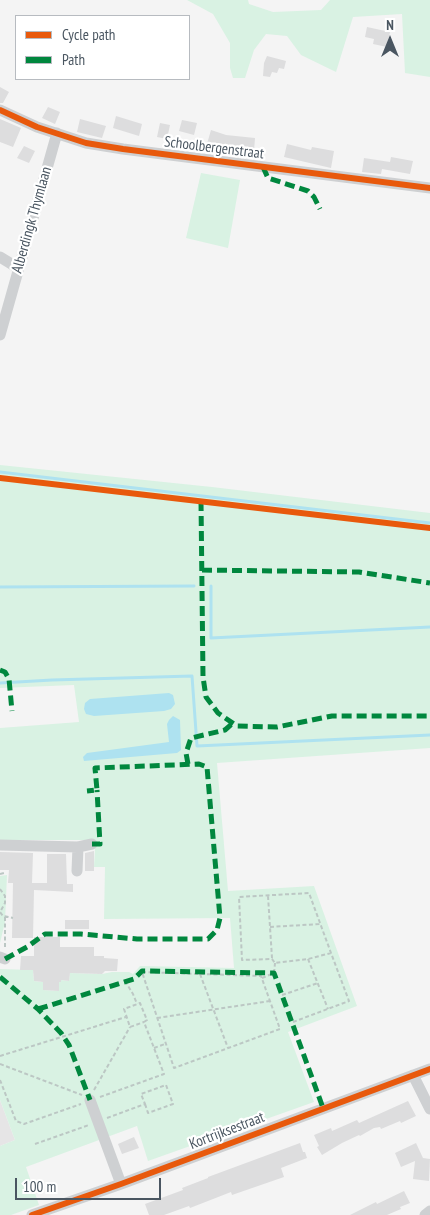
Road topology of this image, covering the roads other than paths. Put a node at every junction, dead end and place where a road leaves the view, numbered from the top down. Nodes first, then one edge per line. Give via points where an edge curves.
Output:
1 (0, 110) edge
2 (57, 133) junction
3 (430, 188) edge
4 (0, 256) edge
5 (18, 268) junction
6 (0, 335) edge
7 (92, 844) dead end
8 (0, 845) edge
9 (78, 847) junction
10 (77, 871) dead end
11 (430, 1069) edge
12 (414, 1075) junction
13 (87, 1098) road end
14 (430, 1109) edge
15 (121, 1184) junction
16 (430, 1211) edge
17 (32, 1215) edge
18 (425, 1215) edge

1 - 2 street, Schoolbergenstraat
2 - 3 street, Schoolbergenstraat via 123,149
2 - 5 street, Alberdingk Thymlaan
4 - 5 street
5 - 6 street, Alberdingk Thymlaan
7 - 9 street
8 - 9 street
9 - 10 street
11 - 12 street, Kortrijksestraat
12 - 14 street
12 - 15 street, Kortrijksestraat
13 - 15 street
15 - 17 street, Kortrijksestraat
16 - 18 street

